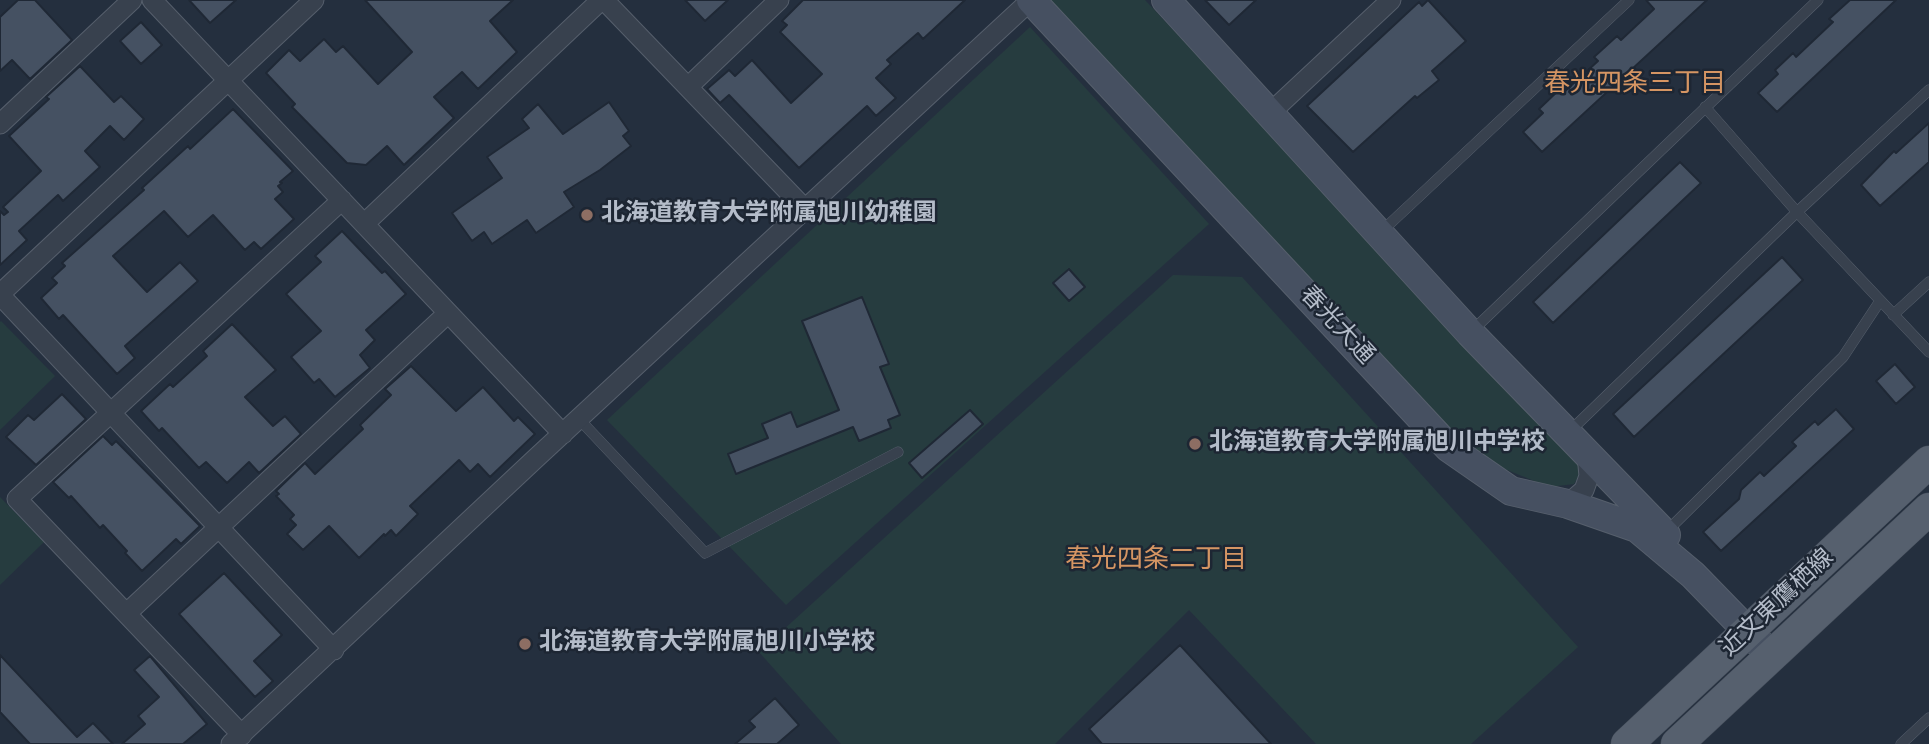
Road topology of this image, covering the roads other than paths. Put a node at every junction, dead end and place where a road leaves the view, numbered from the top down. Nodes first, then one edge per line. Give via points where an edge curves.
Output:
1 (132, 0) edge
2 (152, 0) edge
3 (314, 0) edge
4 (603, 0) edge
5 (779, 0) edge
6 (1031, 0) edge
7 (1166, 0) edge
8 (1391, 0) edge
9 (1629, 0) edge
10 (1818, 0) edge
11 (228, 81) junction
12 (688, 86) junction
13 (1929, 90) edge
14 (1705, 107) junction
15 (1269, 114) junction
16 (0, 124) edge
17 (342, 200) junction
18 (806, 211) junction
19 (1797, 212) junction
20 (364, 224) junction
21 (1380, 234) junction
22 (1929, 282) edge
23 (0, 295) edge
24 (1880, 301) junction
25 (447, 314) junction
26 (1893, 315) junction
27 (1470, 333) junction
28 (1929, 352) edge
29 (111, 413) junction
30 (579, 419) junction
31 (1567, 434) junction
32 (563, 435) junction
33 (898, 452) dead end
34 (1587, 455) junction
35 (1929, 462) edge
36 (1568, 504) junction
37 (1929, 509) edge
38 (219, 527) junction
39 (1665, 533) junction
40 (1693, 575) junction
41 (127, 613) junction
42 (1749, 631) junction
43 (334, 650) junction
44 (1772, 657) junction
45 (1929, 718) edge
46 (237, 739) edge
47 (1627, 744) edge
48 (1677, 744) edge
49 (1900, 744) edge

1 - 16 street
2 - 11 street
3 - 11 street
4 - 12 street
4 - 20 street
5 - 12 street
6 - 18 street
6 - 36 street, 春光大通 via 1449,448 1511,491
7 - 15 street, 春光大通
8 - 15 street
9 - 21 lane
10 - 14 lane
11 - 17 street
11 - 23 street
12 - 18 street
13 - 19 lane
14 - 19 lane
14 - 27 lane
15 - 21 street, 春光大通
17 - 20 street
17 - 29 street
18 - 30 street
19 - 24 lane
19 - 31 lane
20 - 25 street
21 - 27 street, 春光大通
22 - 26 lane
23 - 29 street
24 - 26 lane
24 - 39 lane via 1843,358
25 - 32 street
25 - 38 street
26 - 28 lane
27 - 31 street, 春光大通
29 - 38 street
29 - 41 street via 17,499
30 - 32 street
30 - 33 lane via 705,553
31 - 34 street, 春光大通
32 - 43 street
34 - 36 street via 1589,476 1584,490
34 - 39 street, 春光大通
35 - 42 main road, 近文東鷹栖線
36 - 40 street, 春光大通 via 1637,528
37 - 44 main road, 近文東鷹栖線
38 - 41 street
38 - 43 street
39 - 40 street, 春光大通
40 - 42 street, 春光大通
41 - 46 street
42 - 44 street, 春光大通
42 - 47 main road, 近文東鷹栖線
43 - 46 street
44 - 48 main road, 近文東鷹栖線
45 - 49 lane

